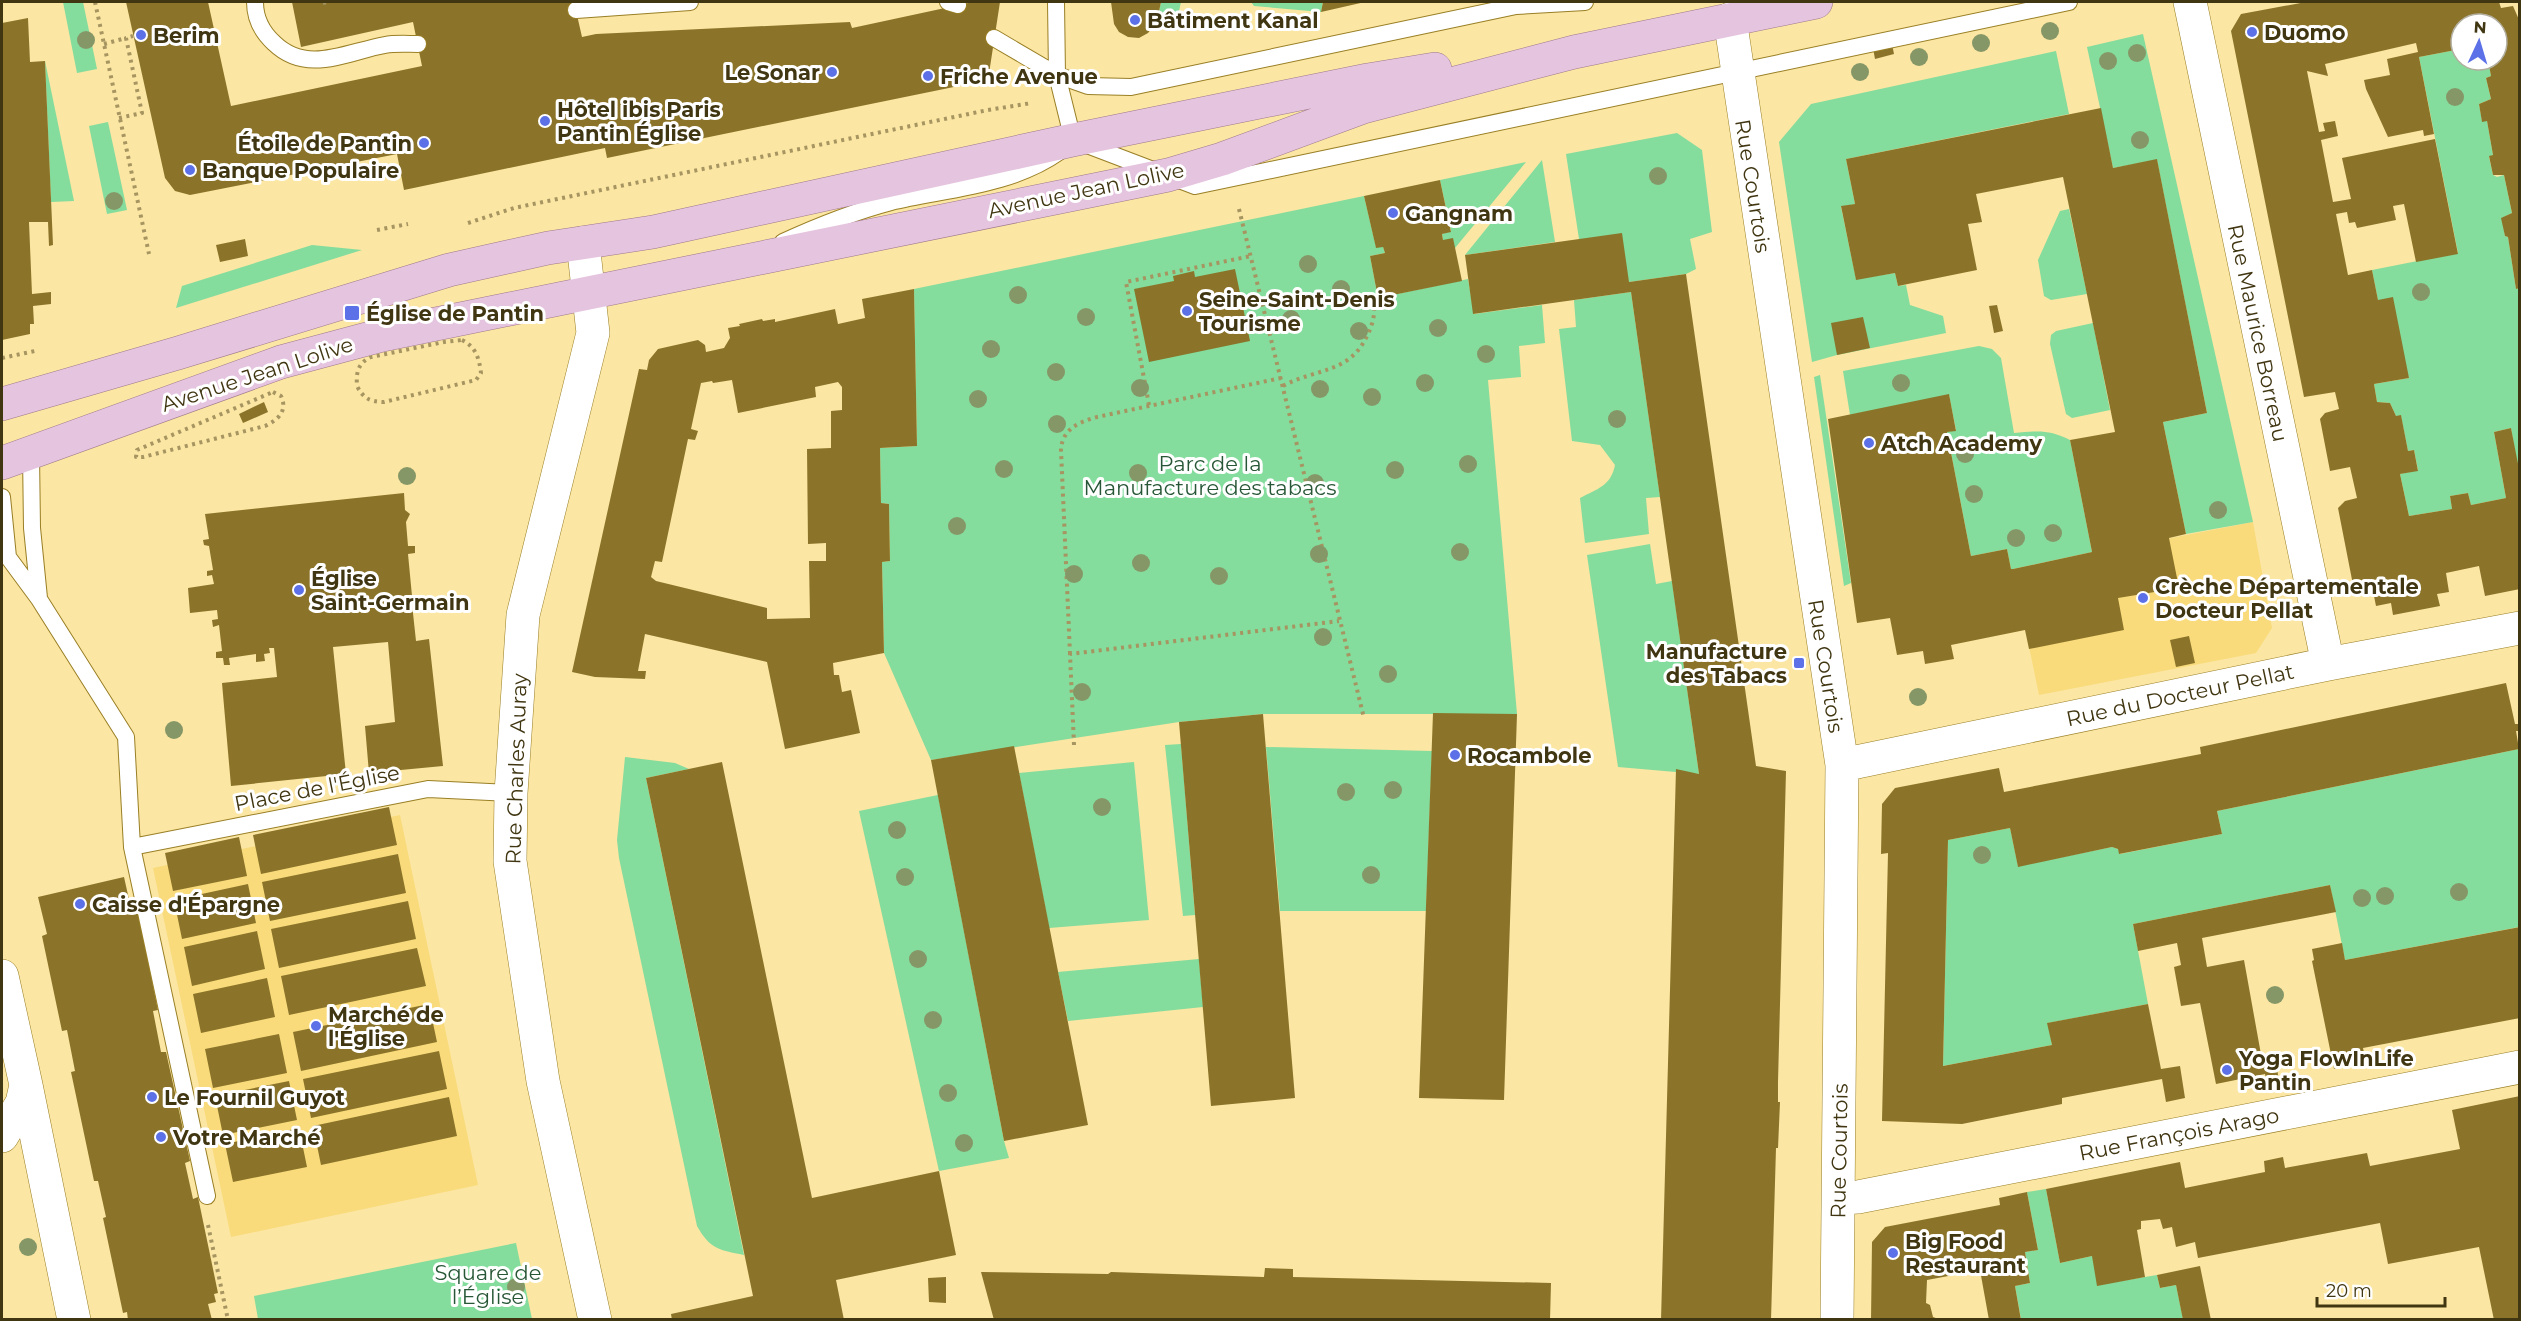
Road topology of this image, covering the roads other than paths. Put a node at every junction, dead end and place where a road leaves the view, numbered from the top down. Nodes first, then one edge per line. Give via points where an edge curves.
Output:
1 (255, 2) edge
2 (690, 2) edge
3 (948, 2) edge
4 (954, 2) edge
5 (1056, 2) edge
6 (1585, 2) edge
7 (1816, 2) edge
8 (2069, 2) edge
9 (2190, 2) edge
10 (576, 10) dead end
11 (1733, 10) edge
12 (994, 38) dead end
13 (418, 44) dead end
14 (1574, 52) junction
15 (1737, 72) junction
16 (1057, 75) junction
17 (1073, 140) junction
18 (1168, 175) junction
19 (583, 243) junction
20 (711, 269) junction
21 (589, 292) junction
22 (2, 404) edge
23 (16, 458) edge
24 (2, 497) edge
25 (39, 599) junction
26 (2520, 628) edge
27 (2328, 664) junction
28 (1842, 765) junction
29 (511, 793) junction
30 (132, 847) junction
31 (2, 976) edge
32 (2520, 1067) edge
33 (26, 1085) junction
34 (2, 1136) edge
35 (207, 1196) road end
36 (1839, 1198) junction
37 (74, 1320) edge
38 (595, 1320) edge
39 (1837, 1320) edge

1 - 13 lane via 259,24 268,37 284,52 308,60 336,58 386,45
2 - 10 lane
3 - 4 lane via 958,5
5 - 16 lane
6 - 16 lane via 1516,6 1131,87 1088,86
7 - 11 main road, Avenue Jean Lolive
8 - 15 lane
9 - 27 street, Rue Maurice Borreau
11 - 14 main road, Avenue Jean Lolive
11 - 15 street, Rue Courtois
12 - 16 lane
14 - 17 main road, Avenue Jean Lolive via 1368,80
14 - 18 main road, Avenue Jean Lolive via 1363,107
15 - 18 lane via 1195,186
15 - 28 street, Rue Courtois
16 - 17 lane
17 - 18 lane
17 - 19 main road, Avenue Jean Lolive via 653,232
17 - 20 lane via 1037,166 1009,177 848,214
18 - 20 main road, Avenue Jean Lolive
19 - 21 street
19 - 22 main road, Avenue Jean Lolive via 449,270
20 - 21 main road, Avenue Jean Lolive
21 - 23 main road, Avenue Jean Lolive via 382,335 281,362
21 - 29 street, Rue Charles Auray via 593,333 523,615
23 - 25 lane via 32,528
24 - 25 lane via 8,557
25 - 30 lane via 126,737
26 - 27 street, Rue du Docteur Pellat
27 - 28 street, Rue du Docteur Pellat
28 - 36 street, Rue Courtois
29 - 30 lane, Place de l'Église via 428,789
29 - 38 street, Rue Charles Auray via 510,861 543,1081
30 - 35 lane
31 - 33 street
32 - 36 street, Rue François Arago
33 - 34 street via 22,1103
33 - 37 street
36 - 39 street, Rue Courtois

